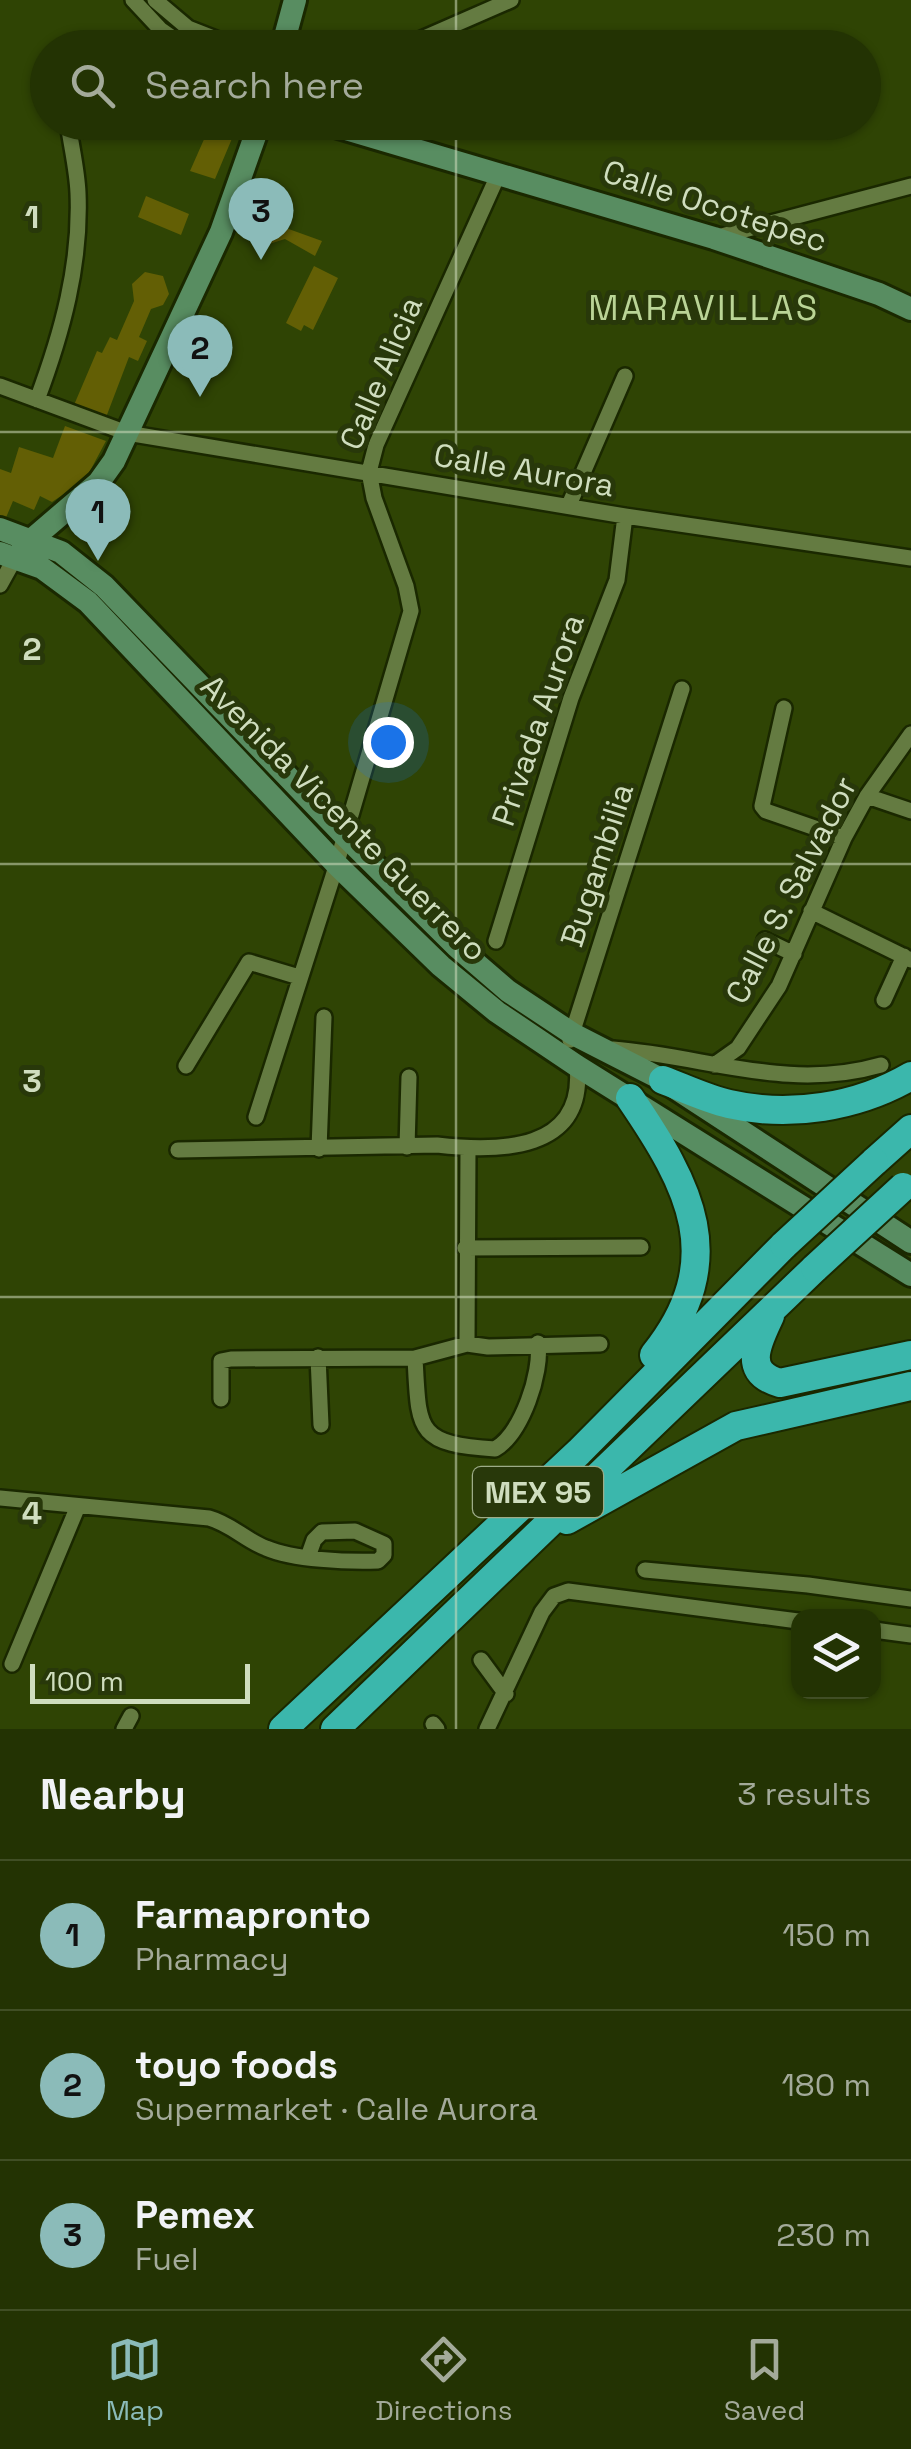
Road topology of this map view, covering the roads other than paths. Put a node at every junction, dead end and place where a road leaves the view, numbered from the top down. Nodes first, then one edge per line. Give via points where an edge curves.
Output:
1 (294, 0) edge
2 (511, 0) edge
3 (143, 2) edge
4 (161, 30) edge
5 (193, 30) edge
6 (286, 30) edge
7 (443, 30) edge
8 (71, 140) edge
9 (254, 140) edge
10 (386, 140) edge
11 (499, 172) junction
12 (911, 186) edge
13 (714, 238) junction
14 (911, 309) edge
15 (625, 376) dead end
16 (0, 386) edge
17 (37, 400) junction
18 (128, 433) junction
19 (368, 472) junction
20 (569, 505) junction
21 (626, 516) junction
22 (0, 529) edge
23 (15, 550) edge
24 (911, 558) edge
25 (0, 585) edge
26 (682, 690) dead end
27 (784, 708) dead end
28 (911, 734) edge
29 (867, 796) junction
30 (911, 811) edge
31 (344, 836) junction
32 (844, 838) junction
33 (336, 864) junction
34 (811, 911) junction
35 (765, 940) dead end
36 (496, 941) dead end
37 (794, 954) junction
38 (908, 958) edge
39 (299, 977) junction
40 (884, 1000) dead end
41 (324, 1017) dead end
42 (572, 1034) junction
43 (604, 1048) junction
44 (570, 1062) junction
45 (714, 1065) junction
46 (881, 1065) dead end
47 (186, 1066) dead end
48 (911, 1076) edge
49 (409, 1077) dead end
50 (663, 1080) junction
51 (630, 1098) junction
52 (704, 1106) junction
53 (256, 1117) dead end
54 (911, 1128) edge
55 (686, 1133) junction
56 (408, 1147) junction
57 (468, 1148) junction
58 (319, 1149) junction
59 (178, 1150) dead end
60 (907, 1184) edge
61 (911, 1242) edge
62 (642, 1247) dead end
63 (466, 1248) junction
64 (911, 1274) edge
65 (776, 1304) junction
66 (467, 1344) junction
67 (538, 1344) junction
68 (600, 1344) dead end
69 (911, 1354) edge
70 (318, 1357) junction
71 (415, 1358) junction
72 (911, 1386) edge
73 (221, 1399) dead end
74 (608, 1422) junction
75 (320, 1425) dead end
76 (0, 1482) edge
77 (5, 1499) edge
78 (78, 1506) junction
79 (540, 1534) junction
80 (308, 1557) junction
81 (646, 1570) dead end
82 (717, 1577) junction
83 (911, 1599) edge
84 (715, 1610) junction
85 (791, 1620) edge
86 (881, 1631) edge
87 (911, 1635) edge
88 (481, 1660) dead end
89 (12, 1664) dead end
90 (506, 1694) junction
91 (283, 1729) edge
92 (334, 1729) edge
93 (488, 1729) edge

1 - 6 main road
2 - 7 street
3 - 4 street
3 - 5 street
8 - 17 street via 78,192 76,264 61,338
9 - 18 main road via 221,232
10 - 11 main road, Calle Ocotepec
11 - 13 main road, Calle Ocotepec
11 - 19 street, Calle Alicia
12 - 13 street
13 - 14 main road, Calle Ocotepec
15 - 20 street
16 - 17 street, Calle Aurora
17 - 18 street, Calle Aurora
18 - 19 street, Calle Aurora
18 - 23 main road via 99,482
19 - 20 street, Calle Aurora
19 - 31 street, Calle Alicia via 411,611
20 - 21 street, Calle Aurora
21 - 24 street, Calle Aurora
21 - 36 street, Privada Aurora via 617,580 571,698
22 - 23 main road, Avenida Vicente Guerrero
23 - 25 street
23 - 31 main road, Avenida Vicente Guerrero via 62,552 104,586
23 - 33 main road, Avenida Vicente Guerrero via 88,602
26 - 42 street, Bugambilia
27 - 32 street via 762,806
28 - 29 street, Calle S. Salvador
29 - 30 street
29 - 32 street, Calle S. Salvador
31 - 33 street, Calle Alicia
31 - 42 main road, Avenida Vicente Guerrero via 481,970
32 - 34 street, Calle S. Salvador
33 - 39 street, Calle Alicia
33 - 44 main road, Avenida Vicente Guerrero via 441,966
34 - 37 street, Calle S. Salvador
34 - 38 street
35 - 37 street
37 - 45 street, Calle S. Salvador via 738,1048
38 - 40 street
39 - 47 street via 249,962
39 - 53 street, Calle Alicia
41 - 58 street
42 - 43 main road, Avenida Vicente Guerrero
42 - 44 street, Bugambilia
43 - 45 street
43 - 50 main road, Avenida Vicente Guerrero
44 - 51 main road, Avenida Vicente Guerrero
44 - 57 street, Bugambilia via 579,1087 560,1125 523,1146
45 - 46 street via 782,1076 851,1074
48 - 50 highway via 870,1096 794,1110 729,1104
49 - 56 street
50 - 52 main road, Avenida Vicente Guerrero
51 - 55 main road, Avenida Vicente Guerrero
51 - 74 highway via 683,1183 696,1256 672,1332 613,1400
52 - 55 main road
52 - 61 main road, Avenida Vicente Guerrero
54 - 74 highway, MEX 95, bridge
55 - 64 main road, Avenida Vicente Guerrero
56 - 57 street, Bugambilia
56 - 58 street, Bugambilia
57 - 63 street
58 - 59 street, Bugambilia
60 - 65 highway, MEX 95, bridge
62 - 63 street
63 - 66 street
65 - 69 highway via 755,1349 766,1379 810,1379
65 - 79 highway, MEX 95
66 - 67 street
66 - 71 street
67 - 68 street
67 - 71 street via 537,1380 495,1449 467,1447 427,1430 418,1416
70 - 71 street
70 - 73 street via 222,1362
70 - 75 street
72 - 79 highway via 736,1426
74 - 91 highway, MEX 95
76 - 77 street
77 - 78 street
78 - 80 street via 209,1518 272,1551
78 - 89 street
79 - 92 highway, MEX 95
80 - 80 street via 322,1532 355,1531 384,1544 378,1560
81 - 82 street
82 - 83 street
82 - 84 street
84 - 85 street
84 - 90 street via 568,1591 554,1596
86 - 87 street
88 - 90 street
90 - 93 street

